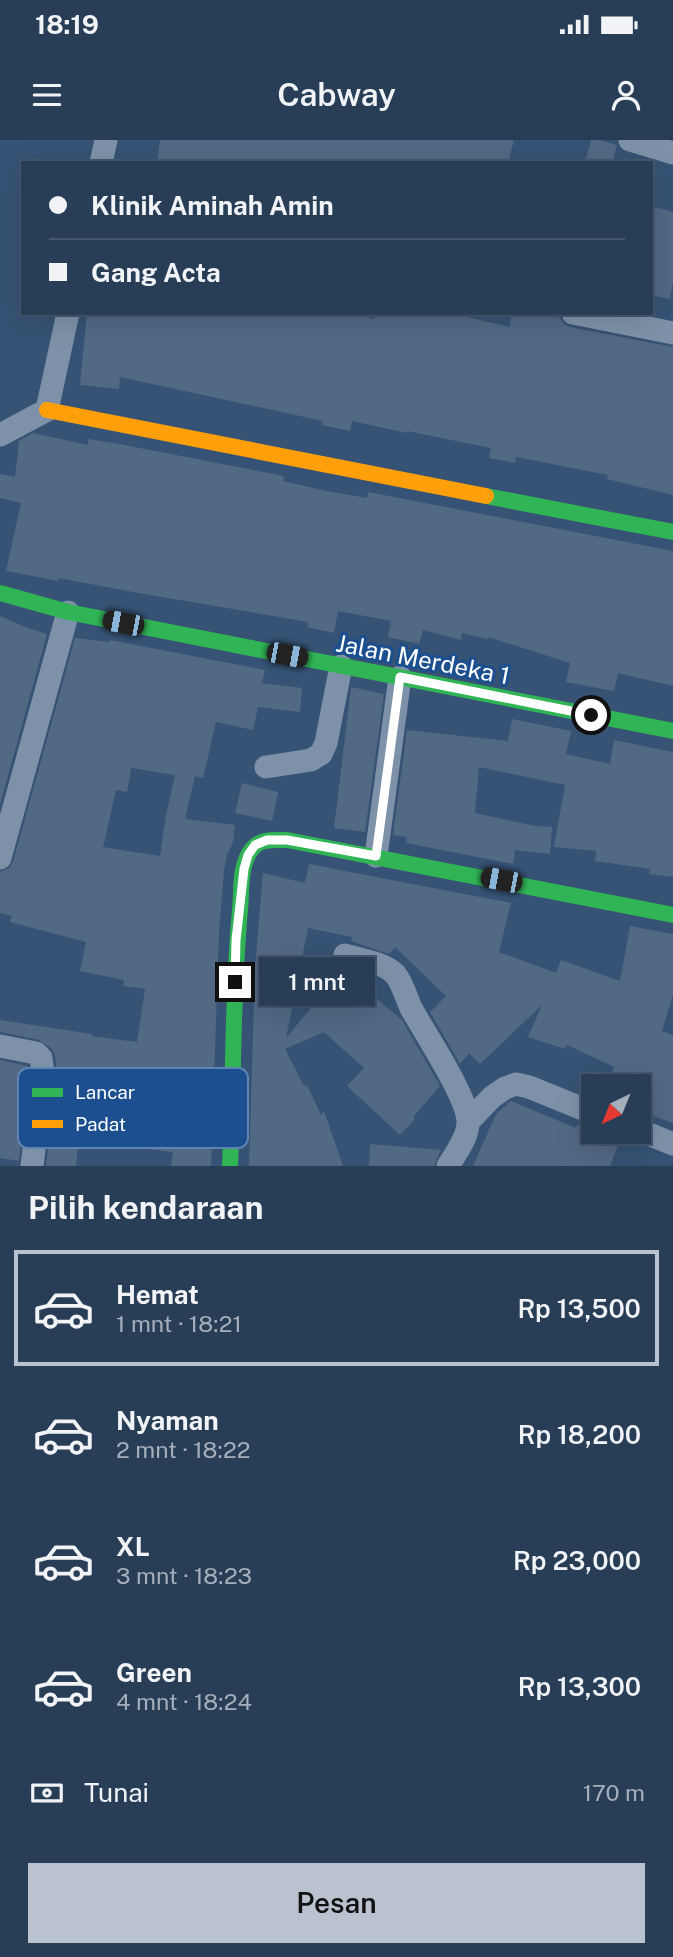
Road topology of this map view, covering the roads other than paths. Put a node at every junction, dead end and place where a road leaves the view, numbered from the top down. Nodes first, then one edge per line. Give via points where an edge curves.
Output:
1 (106, 140) edge
2 (630, 140) edge
3 (673, 153) edge
4 (101, 161) edge
5 (68, 315) edge
6 (583, 315) edge
7 (673, 333) edge
8 (47, 410) junction
9 (0, 435) edge
10 (673, 532) edge
11 (0, 593) edge
12 (68, 612) junction
13 (341, 666) junction
14 (400, 677) junction
15 (673, 732) edge
16 (266, 767) dead end
17 (376, 856) junction
18 (0, 858) edge
19 (673, 915) edge
20 (345, 955) dead end
21 (0, 1046) edge
22 (42, 1068) edge
23 (233, 1068) edge
24 (581, 1108) edge
25 (468, 1122) junction
26 (651, 1135) edge
27 (673, 1144) edge
28 (34, 1148) edge
29 (231, 1148) edge
30 (32, 1166) edge
31 (230, 1166) edge
32 (448, 1166) edge

1 - 4 street
2 - 3 street
5 - 8 street
6 - 7 street
8 - 9 street
8 - 10 street
11 - 12 street, Jalan Merdeka 1
12 - 13 street, Jalan Merdeka 1
12 - 18 street
13 - 14 street, Jalan Merdeka 1
13 - 16 street via 321,754 311,760
14 - 15 street, Jalan Merdeka 1
14 - 17 street
17 - 19 street
17 - 23 street via 287,840 267,840 255,845 248,855 236,940
20 - 25 street via 383,966 400,982 458,1091
21 - 22 street via 36,1053
24 - 25 street via 516,1084 492,1097
25 - 32 street
26 - 27 street
28 - 30 street
29 - 31 street

